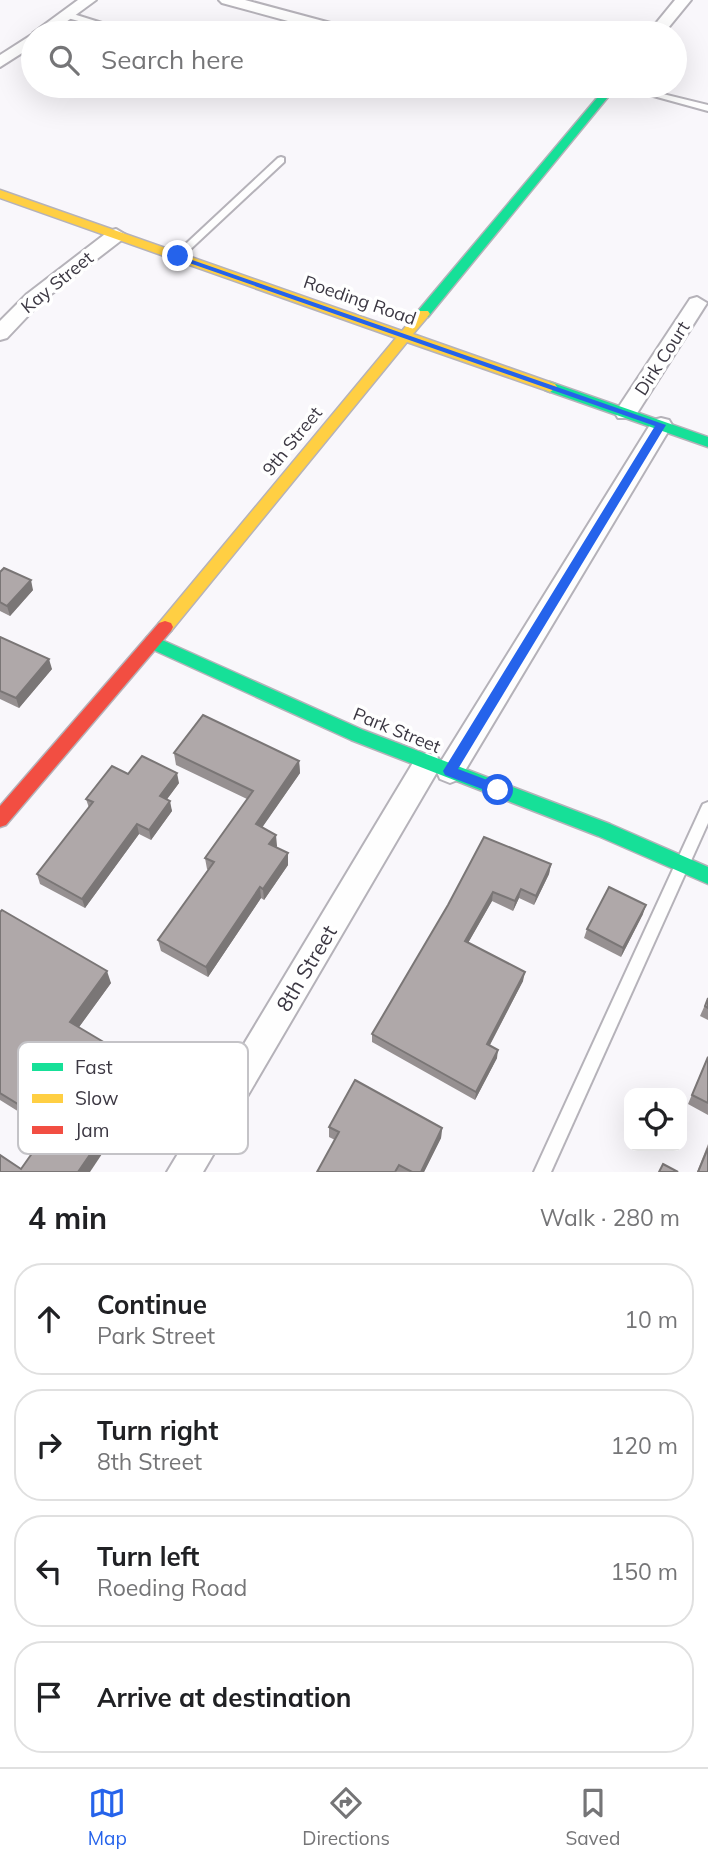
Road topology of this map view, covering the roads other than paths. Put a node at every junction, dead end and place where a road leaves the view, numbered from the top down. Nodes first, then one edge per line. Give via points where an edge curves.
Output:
1 (88, 0) edge
2 (227, 0) edge
3 (683, 0) edge
4 (67, 15) junction
5 (58, 21) edge
6 (88, 21) edge
7 (305, 21) edge
8 (666, 21) edge
9 (0, 43) edge
10 (19, 49) joint
11 (0, 62) edge
12 (602, 98) edge
13 (668, 98) edge
14 (708, 108) edge
15 (281, 160) dead end
16 (0, 194) edge
17 (116, 235) junction
18 (178, 256) junction
19 (697, 303) dead end
20 (0, 333) edge
21 (404, 336) junction
22 (626, 413) junction
23 (661, 425) junction
24 (708, 442) edge
25 (153, 642) junction
26 (438, 768) junction
27 (708, 808) edge
28 (0, 819) edge
29 (684, 864) junction
30 (708, 876) edge
31 (248, 1070) edge
32 (195, 1154) edge
33 (184, 1172) edge
34 (542, 1172) edge

1 - 4 street
2 - 7 street
3 - 8 street
4 - 5 street
4 - 6 lane
9 - 10 street
10 - 11 street
12 - 21 street, 9th Street
13 - 14 lane
15 - 18 lane
16 - 17 street, Roeding Road
17 - 18 street, Roeding Road
17 - 20 street, Kay Street via 34,298
18 - 21 street, Roeding Road
19 - 22 street, Dirk Court
21 - 22 street, Roeding Road
21 - 25 street, 9th Street
22 - 23 street, Roeding Road
23 - 24 street, Roeding Road
23 - 26 street, 8th Street
25 - 26 street, Park Street
25 - 28 street, 9th Street
26 - 29 street, Park Street via 612,832
26 - 31 street, 8th Street
27 - 29 lane
29 - 30 street, Park Street
29 - 34 lane
32 - 33 street, 8th Street

